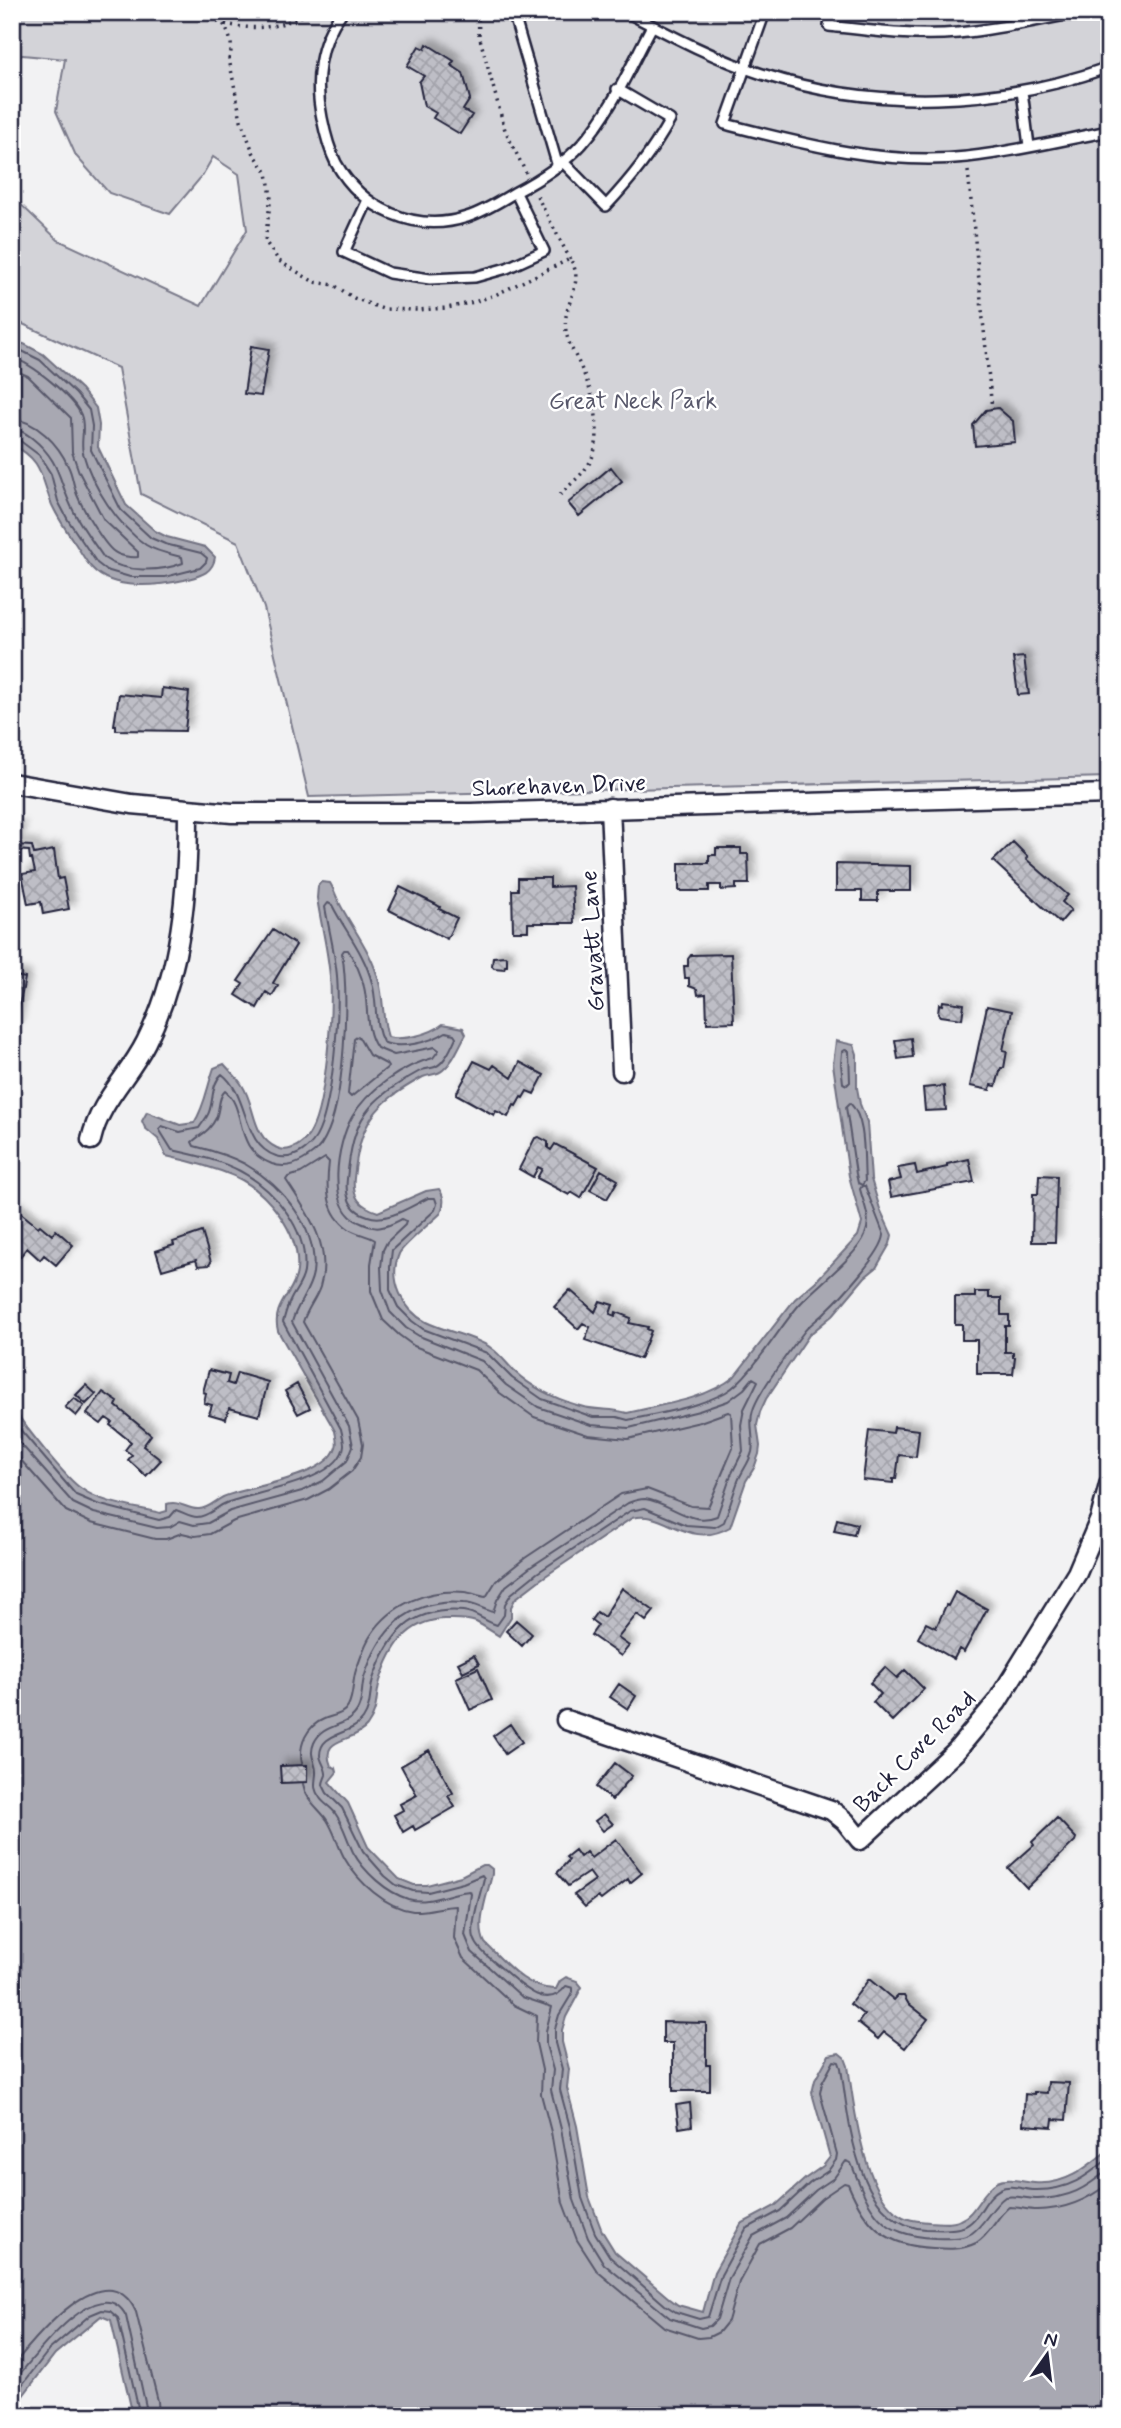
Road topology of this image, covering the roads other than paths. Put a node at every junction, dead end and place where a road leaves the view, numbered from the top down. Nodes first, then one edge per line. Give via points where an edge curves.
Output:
1 (342, 12) edge
2 (513, 12) edge
3 (626, 12) edge
4 (765, 12) edge
5 (832, 12) edge
6 (1080, 12) edge
7 (652, 26) junction
8 (1109, 67) edge
9 (746, 68) junction
10 (617, 89) junction
11 (1022, 91) junction
12 (1109, 131) edge
13 (1029, 146) junction
14 (561, 164) junction
15 (516, 193) junction
16 (368, 200) junction
17 (12, 783) edge
18 (1109, 794) edge
19 (610, 808) junction
20 (188, 811) junction
21 (622, 1071) dead end
22 (91, 1140) dead end
23 (1109, 1485) edge
24 (566, 1720) dead end

1 - 16 lane via 321,58 319,105 336,162
2 - 14 lane
3 - 7 lane
4 - 9 lane
5 - 6 lane via 829,26 891,33 957,33
7 - 9 lane
7 - 10 lane
8 - 11 lane
9 - 11 lane via 832,91 883,97 938,99
9 - 13 lane via 725,124 821,148 875,155 966,157
10 - 14 lane via 597,126
10 - 14 lane via 670,120 652,153 606,206
11 - 13 lane
12 - 13 lane
14 - 15 lane
15 - 16 lane via 466,218 444,222 400,218
15 - 16 lane via 544,251 475,277 430,279 389,273 344,252
17 - 20 street, Shorehaven Drive
18 - 19 street, Shorehaven Drive
19 - 20 street, Shorehaven Drive via 458,813
19 - 21 street, Gravatt Lane
20 - 22 street via 184,909 169,985 145,1045 101,1108
23 - 24 street, Back Cove Road via 1082,1563 997,1702 956,1751 860,1840 831,1810

